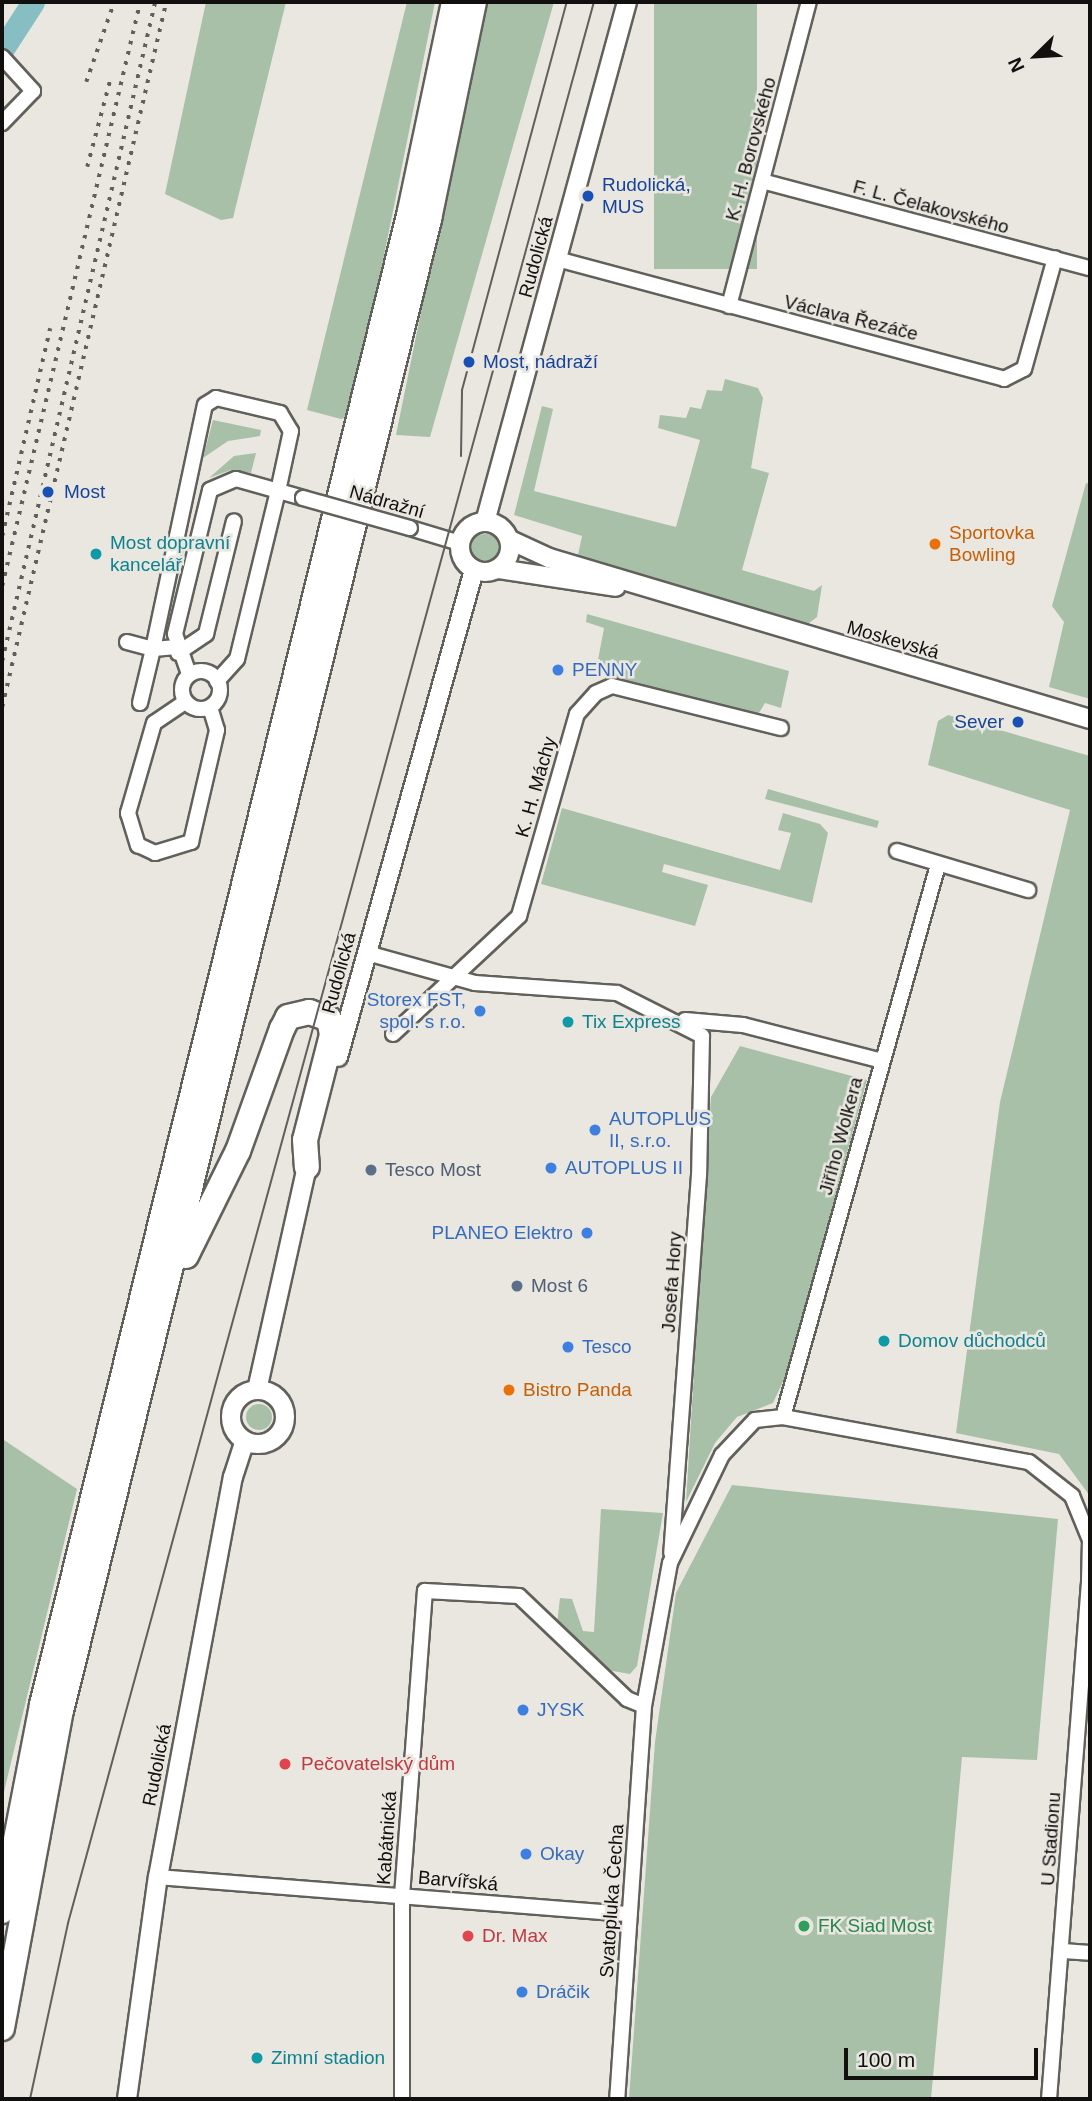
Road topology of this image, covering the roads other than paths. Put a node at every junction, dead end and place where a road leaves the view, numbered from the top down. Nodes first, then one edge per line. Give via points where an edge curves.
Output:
1 (454, 2) edge
2 (474, 2) edge
3 (627, 2) edge
4 (809, 2) edge
5 (5, 61) edge
6 (2, 123) edge
7 (762, 181) junction
8 (1055, 258) junction
9 (557, 259) junction
10 (1090, 268) edge
11 (729, 306) junction
12 (278, 491) junction
13 (234, 521) dead end
14 (485, 522) junction
15 (510, 540) junction
16 (460, 543) junction
17 (499, 569) junction
18 (474, 570) junction
19 (685, 600) junction
20 (127, 642) dead end
21 (153, 649) junction
22 (177, 650) junction
23 (189, 674) junction
24 (217, 681) junction
25 (185, 702) junction
26 (140, 703) dead end
27 (210, 707) junction
28 (1090, 719) edge
29 (781, 728) dead end
30 (897, 851) dead end
31 (938, 865) junction
32 (1028, 890) dead end
33 (367, 953) junction
34 (455, 977) junction
35 (676, 1020) junction
36 (393, 1034) dead end
37 (882, 1061) junction
38 (307, 1167) junction
39 (163, 1308) junction
40 (257, 1390) junction
41 (783, 1417) junction
42 (246, 1441) junction
43 (670, 1563) junction
44 (1089, 1582) edge
45 (644, 1706) junction
46 (158, 1877) junction
47 (402, 1896) junction
48 (2, 1911) edge
49 (630, 1914) junction
50 (1063, 1951) junction
51 (1090, 1953) edge
52 (2, 2028) edge
53 (127, 2099) edge
54 (402, 2099) edge
55 (617, 2099) edge
56 (1049, 2099) edge

1 - 48 highway via 395,275 55,1651
2 - 39 highway via 426,231
3 - 9 street, Rudolická
4 - 7 street, K. H. Borovského
5 - 6 street via 33,91
7 - 8 street, F. L. Čelakovského
7 - 11 street, K. H. Borovského
8 - 10 street, F. L. Čelakovského
8 - 11 street, Václava Řezáče via 1024,369 1004,379
9 - 11 street, Václava Řezáče
9 - 14 street, Rudolická
12 - 16 street, Nádražní, bridge
12 - 21 street via 291,431 287,417 210,401
12 - 22 street, Nádražní via 236,479 210,490
12 - 24 street via 237,659
13 - 22 street via 206,634
14 - 15 street
14 - 16 street via 466,530
15 - 17 street via 509,555
15 - 19 street, Moskevská via 549,558
16 - 18 street via 462,559
17 - 18 street
17 - 19 street, Moskevská
18 - 33 street, Rudolická
19 - 28 street, Moskevská
20 - 21 street
21 - 22 street
21 - 26 street
22 - 23 street
23 - 24 street via 205,671
23 - 25 street via 181,687
24 - 27 street via 219,695
25 - 27 street
25 - 27 street via 154,723 128,813 138,845 155,852 191,842 217,730
29 - 34 street, K. H. Máchy via 612,686 596,693 577,714 519,916
30 - 31 street
31 - 32 street
31 - 37 street, Jiřího Wolkera
33 - 34 street, Josefa Hory
33 - 38 street, Rudolická
34 - 35 street, Josefa Hory via 617,993
34 - 36 street, K. H. Máchy
35 - 37 street, Josefa Hory via 743,1025
35 - 43 street, Josefa Hory via 702,1035 705,1064
37 - 41 street, Jiřího Wolkera
38 - 39 highway via 305,1139 332,1035 328,1019 309,1012 288,1017 282,1029 238,1151
38 - 40 street, Rudolická
39 - 52 highway via 61,1710
40 - 42 street via 241,1396 232,1411 234,1428
40 - 42 street via 278,1398 285,1421 271,1441
41 - 43 street, Svatopluka Čecha via 755,1420 739,1432
41 - 44 street, U Stadionu via 1029,1462 1072,1496 1083,1517 1090,1541
42 - 46 street, Rudolická via 233,1477
43 - 45 street, Svatopluka Čecha
44 - 50 street, U Stadionu
45 - 47 street, Kabátnická via 627,1699 519,1596 425,1591
45 - 49 street, Svatopluka Čecha
46 - 47 street, Barvířská
46 - 53 street, Rudolická
47 - 49 street, Barvířská
47 - 54 street, Kabátnická
49 - 55 street, Svatopluka Čecha
50 - 51 street
50 - 56 street, U Stadionu

